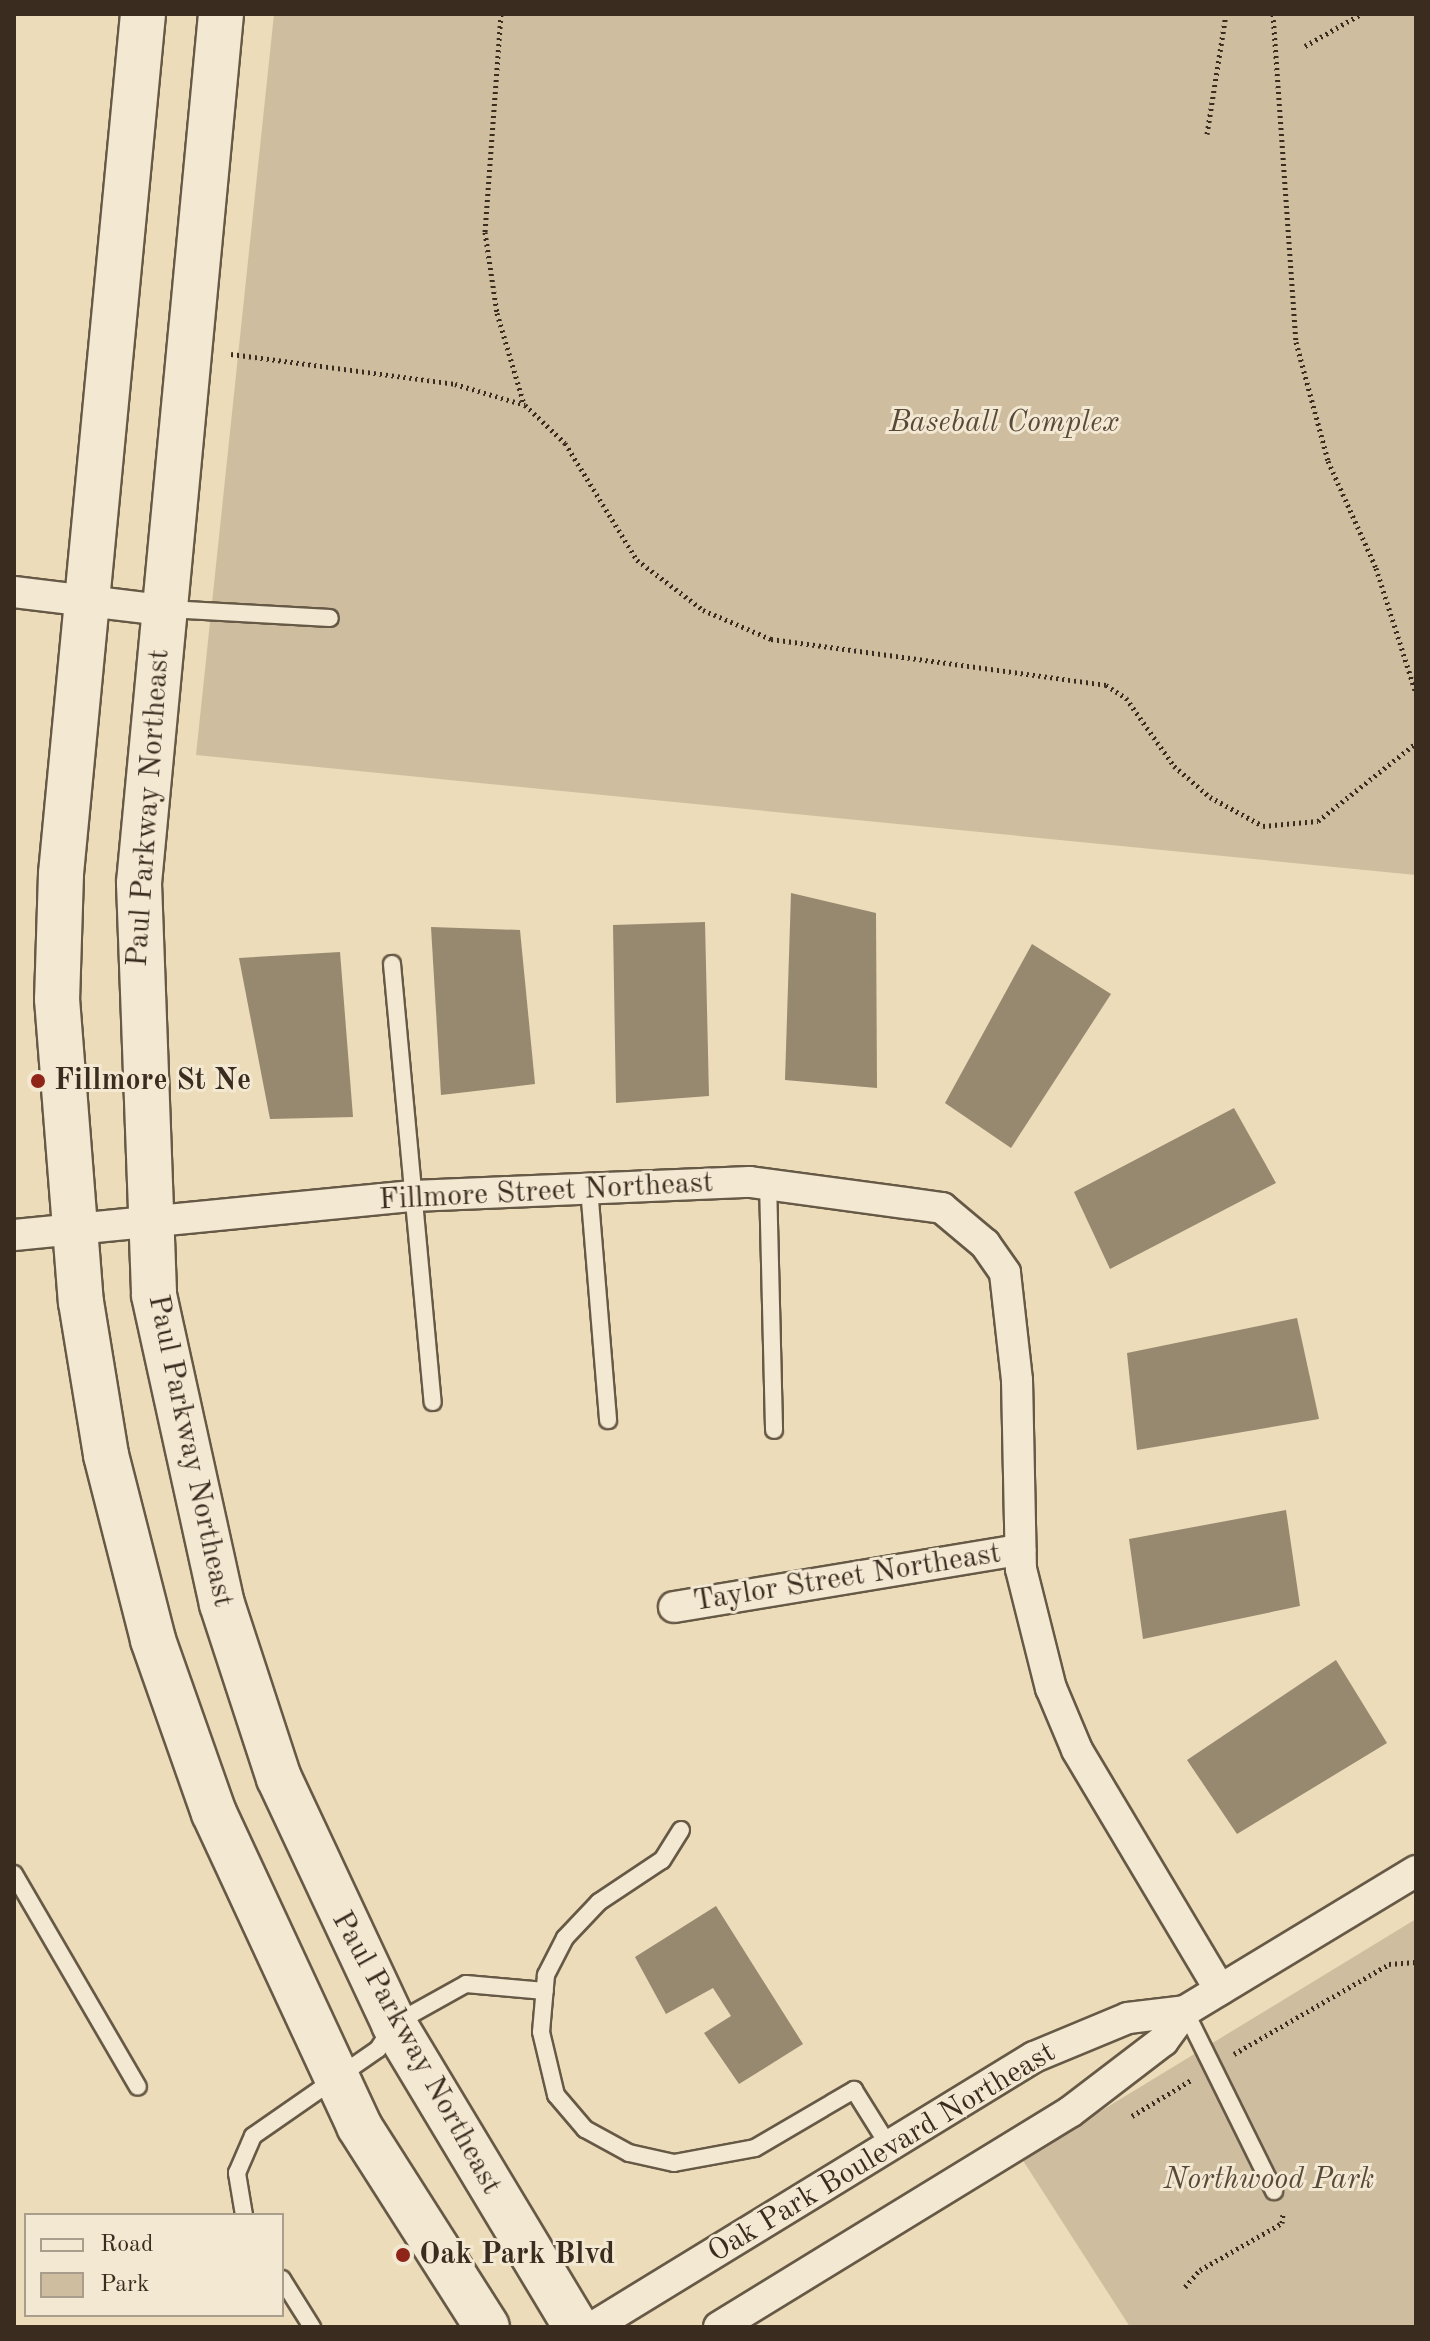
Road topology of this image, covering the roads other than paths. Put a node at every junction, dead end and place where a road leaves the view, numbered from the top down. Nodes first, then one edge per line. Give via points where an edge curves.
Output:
1 (143, 14) edge
2 (221, 14) edge
3 (14, 592) edge
4 (85, 600) junction
5 (163, 610) junction
6 (330, 618) dead end
7 (392, 964) dead end
8 (768, 1182) junction
9 (589, 1188) junction
10 (413, 1196) junction
11 (149, 1222) junction
12 (74, 1224) junction
13 (14, 1235) edge
14 (433, 1402) dead end
15 (608, 1420) dead end
16 (774, 1430) dead end
17 (1020, 1550) junction
18 (674, 1607) dead end
19 (681, 1830) dead end
20 (1416, 1871) edge
21 (14, 1874) edge
22 (1220, 1990) junction
23 (545, 1991) junction
24 (1185, 2011) junction
25 (394, 2024) junction
26 (337, 2079) junction
27 (138, 2087) dead end
28 (889, 2146) junction
29 (1274, 2191) road end
30 (244, 2213) edge
31 (284, 2282) edge
32 (312, 2327) edge
33 (487, 2327) edge
34 (576, 2327) edge
35 (593, 2327) edge
36 (719, 2327) edge

1 - 4 street
2 - 5 street, Paul Parkway Northeast
3 - 4 street
4 - 5 street
4 - 12 street via 57,999
5 - 6 lane
5 - 11 street, Paul Parkway Northeast via 139,883
7 - 10 lane
8 - 9 street, Fillmore Street Northeast
8 - 16 lane
8 - 17 street, Fillmore Street Northeast via 942,1208 985,1244 1005,1273 1017,1380
9 - 10 street, Fillmore Street Northeast
9 - 15 lane
10 - 11 street, Fillmore Street Northeast
10 - 14 lane
11 - 12 street, Fillmore Street Northeast
11 - 25 street, Paul Parkway Northeast via 156,1310 222,1604 279,1778
12 - 13 street, Fillmore Street Northeast
12 - 26 street via 106,1455 153,1640 214,1813
17 - 18 street, Taylor Street Northeast
17 - 22 street via 1051,1688 1077,1750
19 - 23 lane via 662,1860 599,1902 565,1938
20 - 22 street, Oak Park Boulevard Northeast
21 - 27 lane
22 - 24 street, Oak Park Boulevard Northeast
23 - 25 lane via 466,1984
23 - 28 lane via 541,2032 556,2095 585,2129 629,2153 674,2163 716,2160 755,2148 854,2090
24 - 28 street, Oak Park Boulevard Northeast via 1128,2018 1034,2057
24 - 29 lane via 1208,2070
24 - 36 street, Oak Park Boulevard Northeast via 1163,2041 1070,2112
25 - 26 lane via 378,2049
25 - 34 street, Paul Parkway Northeast
26 - 30 lane via 253,2136 237,2173
26 - 33 street
28 - 35 street, Oak Park Boulevard Northeast
31 - 32 lane

